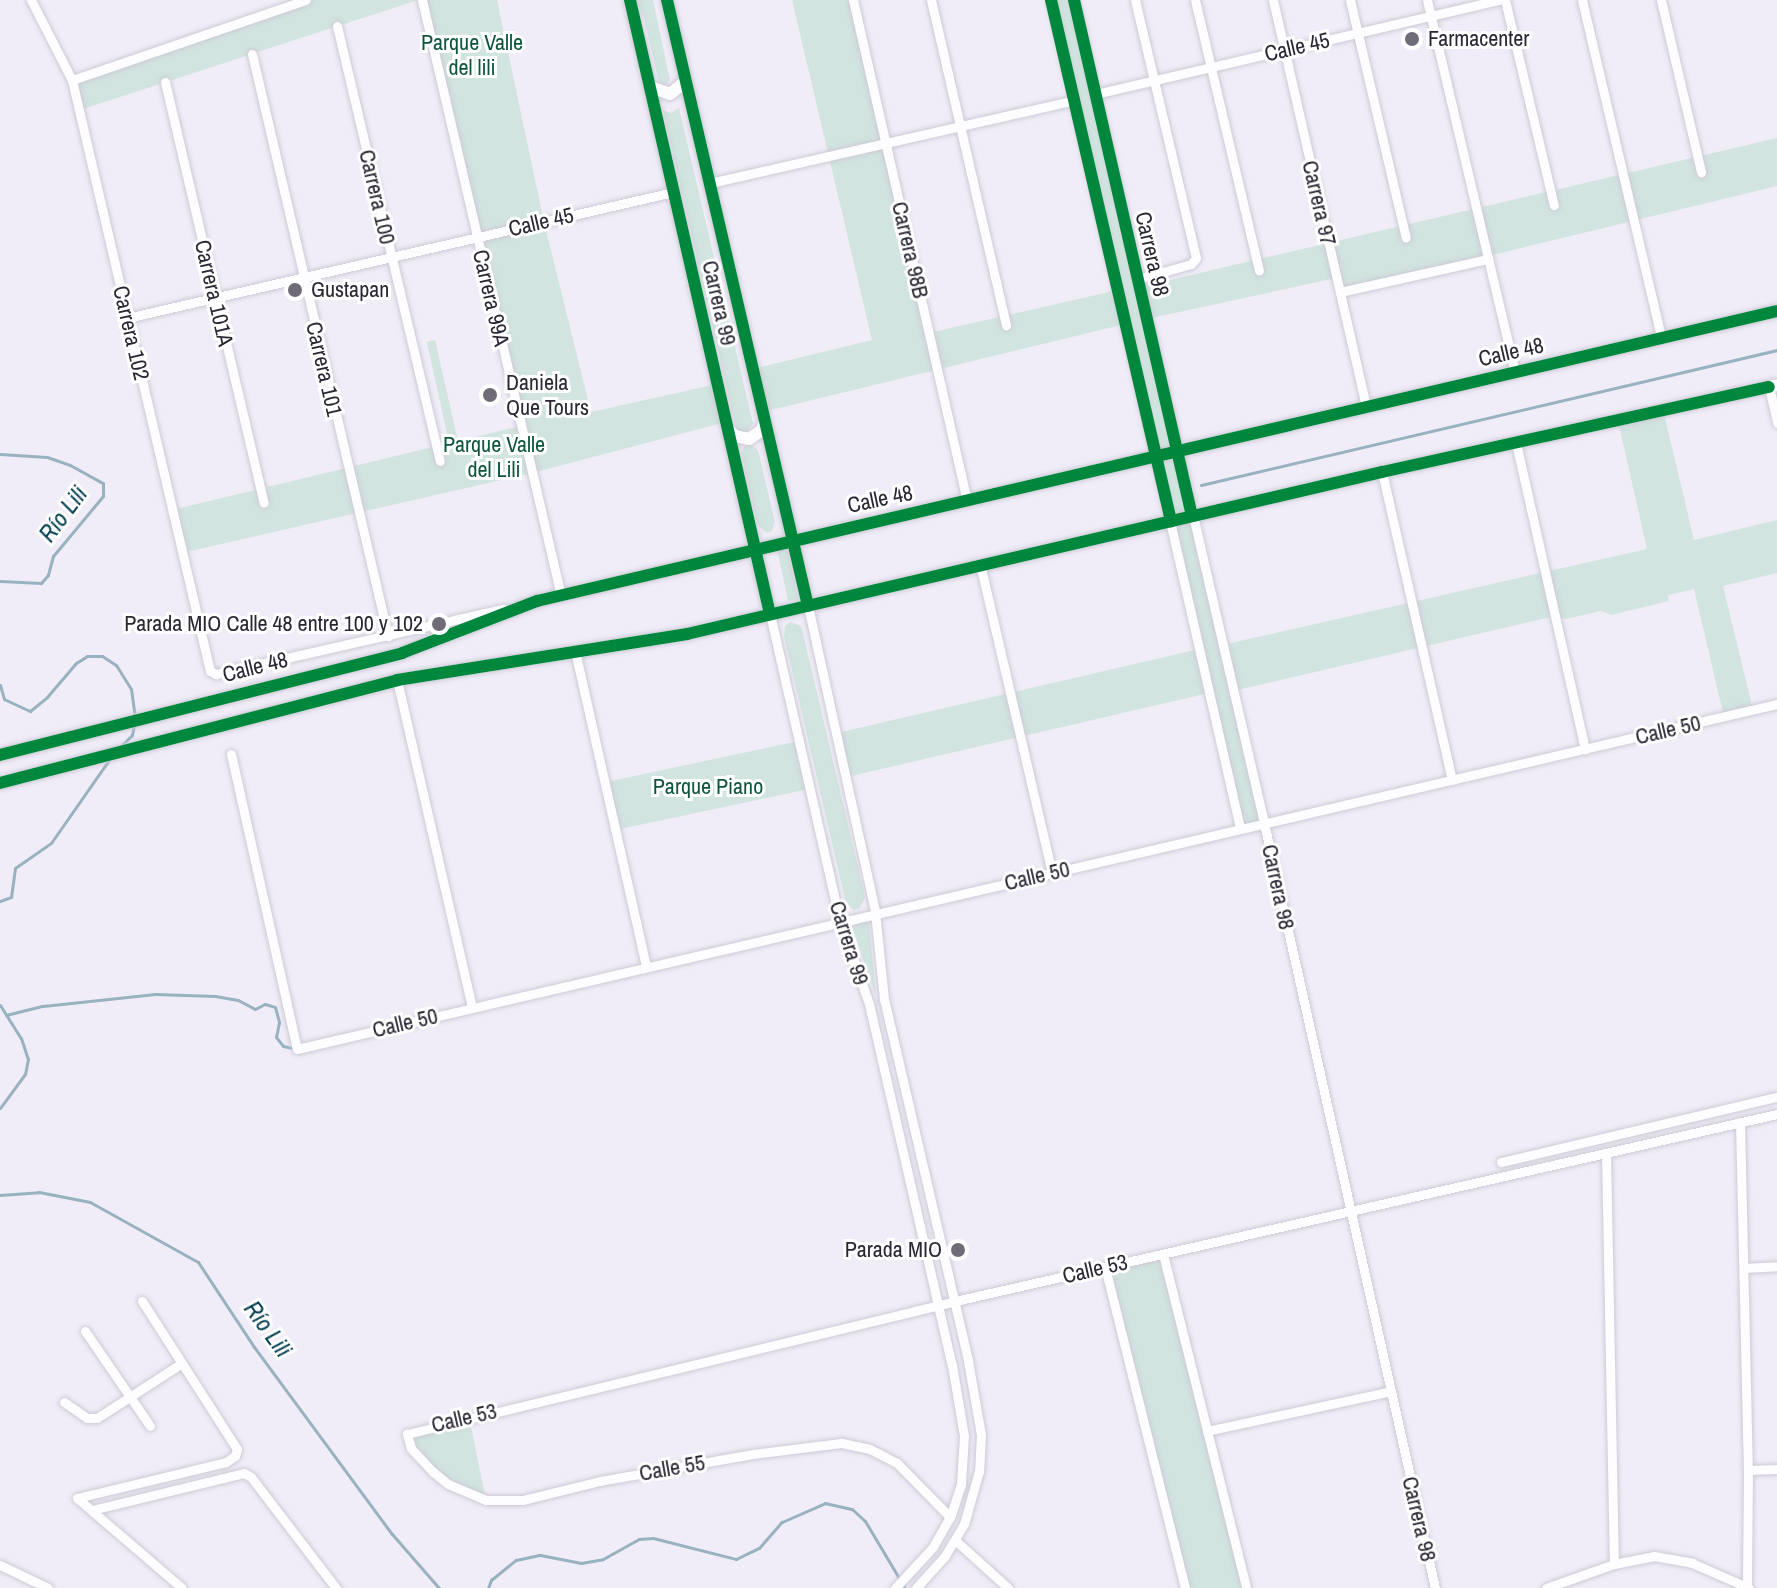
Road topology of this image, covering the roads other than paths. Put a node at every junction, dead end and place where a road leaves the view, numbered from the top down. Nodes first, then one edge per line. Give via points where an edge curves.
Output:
1 (31, 0) edge
2 (306, 0) edge
3 (422, 0) edge
4 (630, 0) edge
5 (667, 0) edge
6 (853, 0) edge
7 (931, 0) edge
8 (1051, 0) edge
9 (1074, 0) edge
10 (1135, 0) edge
11 (1195, 0) edge
12 (1273, 0) edge
13 (1350, 0) edge
14 (1427, 0) edge
15 (1498, 0) edge
16 (1505, 0) edge
17 (1582, 0) edge
18 (1661, 0) edge
19 (1431, 16) junction
20 (337, 26) dead end
21 (1358, 33) junction
22 (1284, 50) junction
23 (252, 54) dead end
24 (1211, 67) junction
25 (72, 80) junction
26 (1153, 80) junction
27 (686, 81) junction
28 (165, 82) dead end
29 (650, 87) junction
30 (1095, 94) junction
31 (1074, 100) junction
32 (960, 126) junction
33 (886, 143) junction
34 (1701, 172) dead end
35 (710, 183) junction
36 (673, 192) junction
37 (1554, 205) dead end
38 (477, 237) junction
39 (1406, 238) dead end
40 (391, 257) junction
41 (1488, 259) junction
42 (1259, 271) dead end
43 (303, 277) junction
44 (1138, 279) junction
45 (1340, 292) junction
46 (215, 298) junction
47 (1777, 311) edge
48 (127, 318) junction
49 (1006, 325) dead end
50 (1661, 338) junction
51 (1515, 371) junction
52 (1773, 386) edge
53 (1366, 406) junction
54 (765, 421) junction
55 (1777, 423) edge
56 (728, 429) junction
57 (1516, 443) junction
58 (1177, 451) junction
59 (1156, 456) junction
60 (440, 461) dead end
61 (1382, 472) junction
62 (967, 501) junction
63 (264, 503) dead end
64 (1192, 516) junction
65 (1171, 521) junction
66 (792, 539) junction
67 (755, 548) junction
68 (981, 568) junction
69 (561, 596) junction
70 (537, 601) junction
71 (808, 606) junction
72 (770, 614) junction
73 (388, 636) junction
74 (575, 651) junction
75 (213, 674) joint
76 (397, 680) junction
77 (1777, 704) edge
78 (1585, 749) junction
79 (231, 754) dead end
80 (0, 755) edge
81 (1452, 780) junction
82 (0, 783) edge
83 (1264, 823) junction
84 (1240, 828) junction
85 (1052, 872) junction
86 (875, 912) junction
87 (840, 921) junction
88 (646, 965) junction
89 (472, 1007) junction
90 (1777, 1097) edge
91 (1777, 1114) edge
92 (1740, 1122) junction
93 (1606, 1153) junction
94 (1501, 1162) dead end
95 (1350, 1211) junction
96 (1163, 1254) junction
97 (1777, 1266) edge
98 (1105, 1267) junction
99 (1744, 1268) junction
100 (142, 1301) dead end
101 (954, 1302) junction
102 (938, 1306) junction
103 (85, 1331) dead end
104 (182, 1363) junction
105 (1388, 1392) junction
106 (130, 1397) junction
107 (64, 1402) dead end
108 (150, 1426) dead end
109 (413, 1430) joint
110 (1207, 1431) junction
111 (1777, 1469) edge
112 (1748, 1470) junction
113 (92, 1510) junction
114 (950, 1517) junction
115 (956, 1541) junction
116 (1614, 1564) junction
117 (0, 1565) edge
118 (48, 1588) edge
119 (182, 1588) edge
120 (336, 1588) edge
121 (895, 1588) edge
122 (916, 1588) edge
123 (1008, 1588) edge
124 (1185, 1588) edge
125 (1246, 1588) edge
126 (1435, 1588) edge
127 (1546, 1588) edge
128 (1748, 1588) edge

1 - 25 street, Carrera 102
2 - 25 street
3 - 38 street, Carrera 99A
4 - 29 main road, Carrera 99
5 - 27 main road, Carrera 99
6 - 33 street, Carrera 98B
7 - 32 street
8 - 31 street, Carrera 98
9 - 30 street, Carrera 98
10 - 26 street
11 - 24 street
12 - 22 street, Carrera 97
13 - 21 street
14 - 19 street
15 - 19 street, Calle 45
16 - 37 street
17 - 50 street
18 - 34 street
19 - 21 street, Calle 45
19 - 41 street
20 - 40 street, Carrera 100
21 - 22 street, Calle 45
21 - 39 street
22 - 24 street, Calle 45
22 - 45 street, Carrera 97
23 - 43 street, Carrera 101
24 - 26 street, Calle 45
24 - 42 street
25 - 48 street, Carrera 102
26 - 30 street, Calle 45
26 - 44 street via 1195,262
27 - 29 main road via 670,94
27 - 35 main road, Carrera 99
28 - 46 street, Carrera 101A
29 - 36 main road, Carrera 99
30 - 44 street, Carrera 98
31 - 32 street
31 - 59 street, Carrera 98
32 - 33 street
32 - 49 street
33 - 35 street
33 - 62 street, Carrera 98B
35 - 54 main road, Carrera 99
36 - 38 street, Calle 45
36 - 56 main road, Carrera 99
38 - 40 street, Calle 45
38 - 69 street, Carrera 99A
40 - 43 street, Calle 45
40 - 60 street, Carrera 100
41 - 45 street
41 - 51 street
43 - 46 street, Calle 45
43 - 73 street, Carrera 101
44 - 58 street, Carrera 98
45 - 53 street, Carrera 97
46 - 48 street, Calle 45
46 - 63 street, Carrera 101A
47 - 50 main road, Calle 48
48 - 75 street, Carrera 102
50 - 51 main road, Calle 48
51 - 53 main road, Calle 48
52 - 55 street
52 - 57 main road
53 - 58 main road, Calle 48
54 - 56 main road via 749,439
54 - 66 main road, Carrera 99
56 - 67 main road, Carrera 99
57 - 61 main road
57 - 78 street
58 - 59 main road, Calle 48
58 - 64 street, Carrera 98
59 - 62 main road, Calle 48
59 - 65 street, Carrera 98
61 - 64 main road
61 - 81 street
62 - 66 main road, Calle 48
64 - 65 main road
64 - 83 street, Carrera 98
65 - 68 main road
65 - 84 street, Carrera 98
66 - 67 main road, Calle 48
66 - 71 main road, Carrera 99
67 - 69 main road, Calle 48
67 - 72 main road, Carrera 99
68 - 71 main road
68 - 85 street
69 - 70 main road, Calle 48
70 - 73 street, Calle 48
70 - 80 main road, Calle 48 via 402,653
71 - 72 main road
71 - 86 street, Carrera 99
72 - 74 main road via 687,634
72 - 87 street, Carrera 99
73 - 75 street, Calle 48
74 - 76 main road
74 - 88 street
76 - 82 main road
76 - 89 street
77 - 78 street, Calle 50
78 - 81 street, Calle 50
79 - 89 street, Calle 50 via 297,1049
81 - 83 street, Calle 50
83 - 84 street, Calle 50
83 - 95 street, Carrera 98
84 - 85 street, Calle 50
85 - 86 street, Calle 50
86 - 87 street, Calle 50
86 - 101 street, Carrera 99 via 884,999
87 - 88 street, Calle 50
87 - 102 street, Carrera 99 via 869,1004
88 - 89 street, Calle 50
90 - 94 street
91 - 92 street, Calle 53
92 - 93 street, Calle 53
92 - 99 street
93 - 95 street, Calle 53
93 - 116 street
95 - 96 street, Calle 53
95 - 105 street, Carrera 98
96 - 98 street, Calle 53
96 - 110 street
97 - 99 street
98 - 101 street, Calle 53
98 - 124 street
99 - 112 street
100 - 104 street
101 - 102 street, Calle 53
101 - 115 street, Carrera 99 via 981,1446 975,1492
102 - 109 street, Calle 53
102 - 114 street, Carrera 99 via 964,1436 961,1484
103 - 106 street
104 - 106 street
104 - 113 street via 237,1449 235,1456 77,1498
105 - 110 street
105 - 126 street, Carrera 98
106 - 107 street via 97,1418 87,1418
106 - 108 street
109 - 114 street, Calle 55 via 407,1438 433,1472 486,1500 523,1500 600,1481 841,1443 870,1449 897,1463
110 - 125 street
111 - 112 street
112 - 128 street
113 - 119 street
113 - 120 street via 244,1473
114 - 121 street, Carrera 99 via 933,1547
115 - 122 street, Carrera 99
115 - 123 street
116 - 127 street
116 - 128 street via 1654,1556 1692,1563
117 - 118 street

